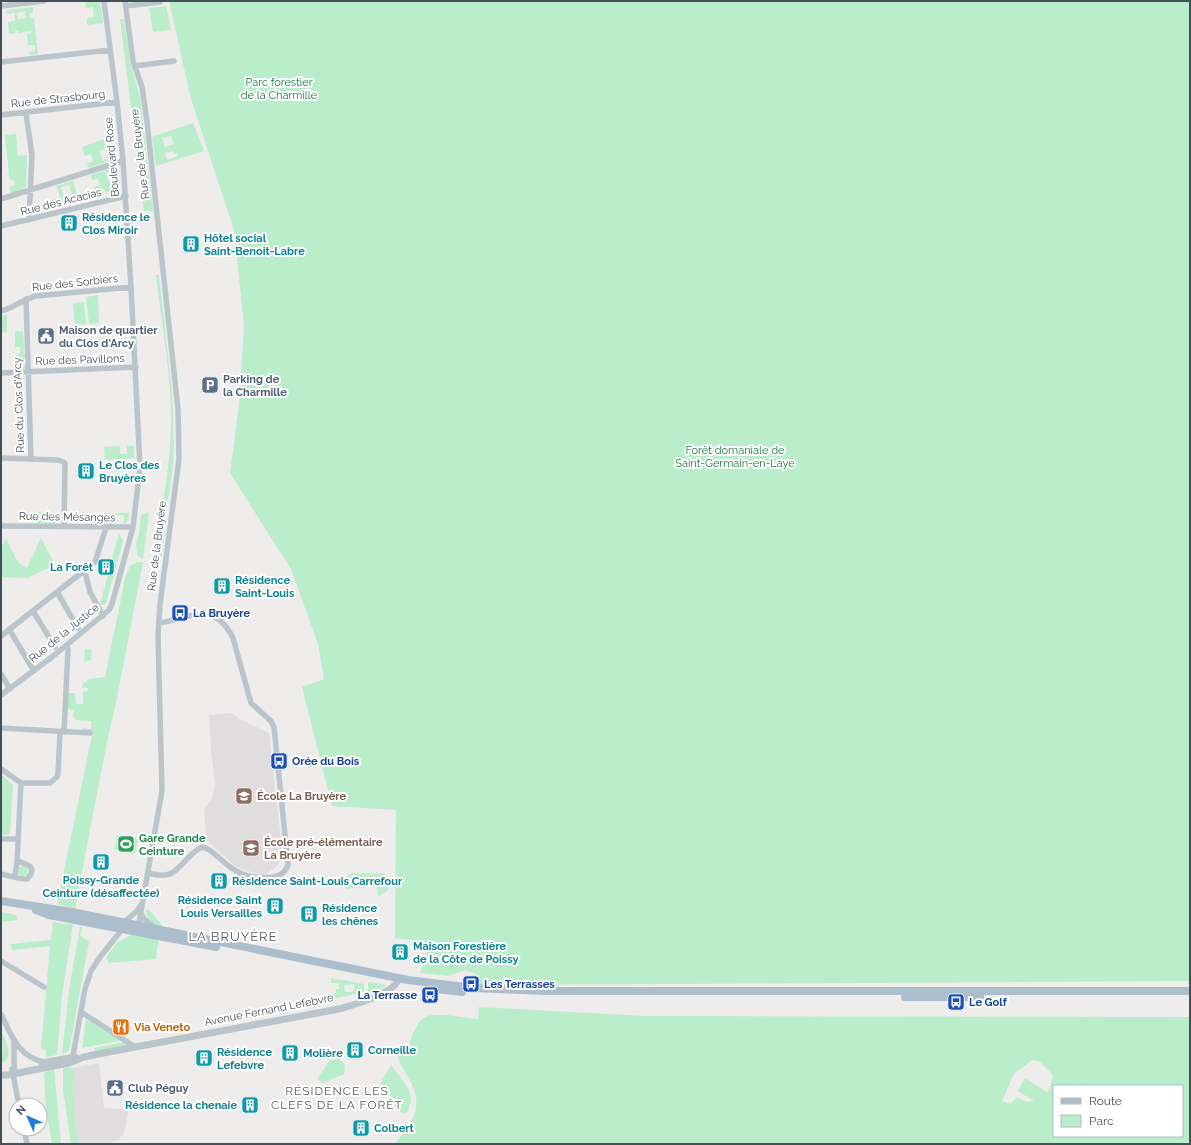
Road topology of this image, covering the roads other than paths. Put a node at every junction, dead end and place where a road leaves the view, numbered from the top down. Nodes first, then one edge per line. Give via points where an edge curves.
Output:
1 (44, 1) edge
2 (104, 1) edge
3 (160, 2) edge
4 (126, 3) edge
5 (1, 6) edge
6 (110, 50) junction
7 (174, 61) dead end
8 (1, 62) edge
9 (135, 66) junction
10 (117, 102) junction
11 (26, 113) junction
12 (1, 115) edge
13 (123, 161) junction
14 (30, 190) junction
15 (126, 196) junction
16 (1, 199) edge
17 (29, 220) junction
18 (1, 226) edge
19 (131, 287) junction
20 (26, 299) junction
21 (1, 311) edge
22 (136, 367) junction
23 (28, 372) junction
24 (1, 373) edge
25 (1, 458) edge
26 (31, 459) junction
27 (1, 526) edge
28 (64, 527) junction
29 (133, 527) junction
30 (106, 528) junction
31 (85, 572) junction
32 (57, 592) junction
33 (33, 611) junction
34 (103, 616) junction
35 (159, 623) junction
36 (78, 628) dead end
37 (9, 629) junction
38 (1, 636) edge
39 (66, 646) junction
40 (55, 647) dead end
41 (34, 670) junction
42 (1, 674) edge
43 (10, 689) junction
44 (1, 695) edge
45 (1, 728) edge
46 (62, 732) junction
47 (90, 733) dead end
48 (1, 769) edge
49 (20, 783) junction
50 (1, 839) edge
51 (18, 840) junction
52 (17, 861) junction
53 (148, 873) junction
54 (1, 874) edge
55 (15, 877) junction
56 (1, 901) edge
57 (22, 905) junction
58 (139, 913) junction
59 (122, 926) junction
60 (135, 929) junction
61 (159, 931) junction
62 (1, 961) edge
63 (398, 981) junction
64 (44, 987) dead end
65 (1190, 991) edge
66 (1190, 996) edge
67 (81, 1012) junction
68 (1, 1014) edge
69 (14, 1042) junction
70 (136, 1047) junction
71 (72, 1059) junction
72 (45, 1062) junction
73 (13, 1071) junction
74 (1, 1072) edge
75 (1, 1075) edge
76 (18, 1097) edge

1 - 5 street
2 - 6 street, Boulevard Rose
3 - 4 street
4 - 9 street, Rue de la Bruyère
6 - 8 street
6 - 10 street, Boulevard Rose
7 - 9 street
9 - 35 street, Rue de la Bruyère via 142,87 147,122 178,409 179,459
10 - 11 street, Rue de Strasbourg
10 - 13 street, Boulevard Rose
11 - 12 street, Rue de Strasbourg
11 - 14 street via 32,155
13 - 14 street
13 - 15 street, Boulevard Rose
14 - 16 street
14 - 17 street
15 - 17 street, Rue des Acacias
15 - 19 street, Boulevard Rose
17 - 18 street, Rue des Acacias
19 - 20 street, Rue des Sorbiers
19 - 22 street, Boulevard Rose
20 - 21 street, Rue des Sorbiers
20 - 23 street, Rue du Clos d'Arcy
22 - 23 street, Rue des Pavillons
22 - 29 street, Boulevard Rose via 140,467
23 - 24 street, Rue des Pavillons
23 - 26 street, Rue du Clos d'Arcy
25 - 26 street
26 - 28 street, Rue du Clos d'Arcy via 58,460 65,464
27 - 28 street, Rue des Mésanges
28 - 30 street, Rue des Mésanges
29 - 30 street, Rue des Mésanges
29 - 34 street, Rue de la Justice via 112,604
30 - 31 street via 97,559
31 - 32 street
31 - 34 street via 90,592
32 - 33 street
32 - 36 street
33 - 37 street
33 - 40 street
34 - 39 street, Rue de la Justice
35 - 53 street, Rue de la Bruyère via 162,791
35 - 53 street via 193,615 208,615 221,620 233,638 250,700 274,727 288,860 286,871 280,875 246,876 234,871 210,850 202,847 178,870 166,876
37 - 38 street
37 - 41 street
39 - 41 street, Rue de la Justice
39 - 46 street via 68,649
41 - 43 street, Rue de la Justice
42 - 43 street
43 - 44 street, Rue de la Justice
45 - 46 street
46 - 47 street
46 - 49 street via 56,780 50,783
48 - 49 street
49 - 51 street
50 - 51 street
51 - 52 street
52 - 55 street
52 - 55 street via 28,864 32,871 27,879
53 - 58 street, Rue de la Bruyère
54 - 55 street
56 - 57 main road
57 - 59 main road via 72,912
57 - 59 main road via 49,915
58 - 59 street
58 - 60 street, Rue de la Bruyère
58 - 61 street
59 - 60 main road
59 - 67 street via 91,971 84,989
60 - 61 main road
60 - 63 main road via 387,981
61 - 63 main road
62 - 64 street
63 - 65 main road via 522,991
63 - 66 main road via 456,992 521,996
63 - 70 street, Avenue Fernand Lefebvre via 392,988 339,1009
67 - 70 street
67 - 71 street
68 - 69 street
69 - 72 street via 27,1055
69 - 73 street
70 - 71 street, Avenue Fernand Lefebvre
71 - 72 street, Avenue Fernand Lefebvre
71 - 73 street, Avenue Fernand Lefebvre
72 - 73 street, Avenue Fernand Lefebvre
73 - 74 street, Avenue Fernand Lefebvre
73 - 75 street, Avenue Fernand Lefebvre
73 - 76 street

